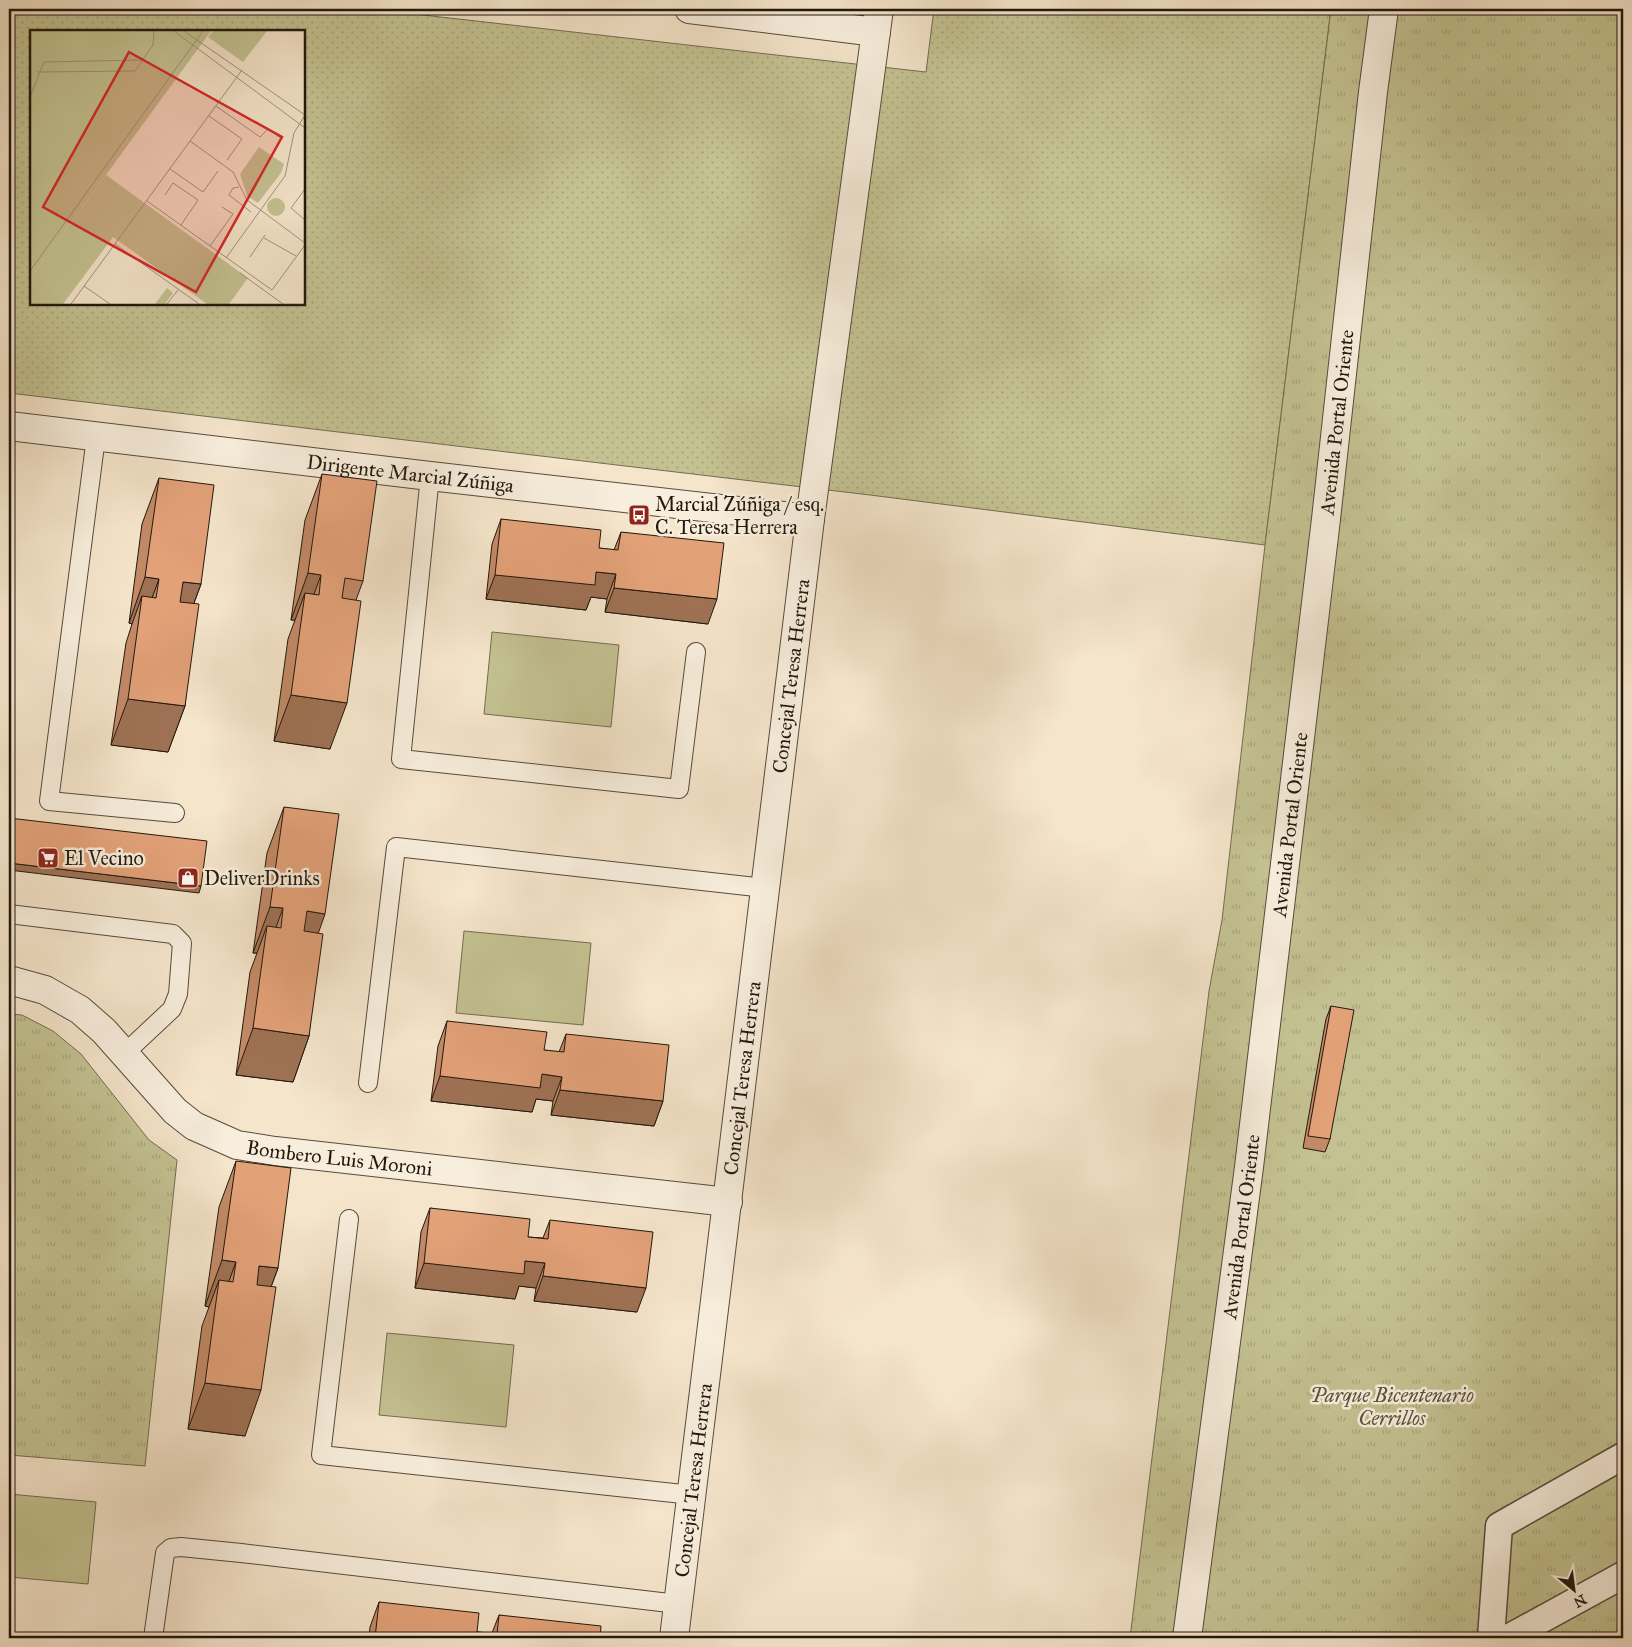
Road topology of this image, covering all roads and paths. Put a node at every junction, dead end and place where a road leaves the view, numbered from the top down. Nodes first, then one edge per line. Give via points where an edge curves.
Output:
1 (689, 9) edge
2 (1384, 9) edge
3 (878, 21) edge
4 (9, 426) edge
5 (96, 437) junction
6 (430, 476) junction
7 (810, 519) junction
8 (696, 652) dead end
9 (175, 813) dead end
10 (765, 888) junction
11 (9, 914) edge
12 (9, 980) edge
13 (124, 1054) junction
14 (368, 1083) dead end
15 (728, 1202) junction
16 (349, 1219) dead end
17 (1623, 1456) edge
18 (692, 1495) junction
19 (1623, 1575) edge
20 (678, 1604) junction
21 (153, 1638) edge
22 (674, 1638) edge
23 (1187, 1638) edge
24 (1491, 1638) edge
25 (1508, 1638) edge

1 - 3 street
2 - 23 street, Avenida Portal Oriente via 1250,1158
3 - 7 street, Concejal Teresa Herrera
4 - 5 street, Dirigente Marcial Zúñiga
5 - 6 street, Dirigente Marcial Zúñiga
5 - 9 lane via 49,800
6 - 7 street, Dirigente Marcial Zúñiga
6 - 8 lane via 401,759 679,789
7 - 10 street, Concejal Teresa Herrera
10 - 14 lane via 396,846
10 - 15 street, Concejal Teresa Herrera
11 - 13 lane via 173,934 182,943 178,994 172,1009
12 - 13 street, Bombero Luis Moroni via 45,990 80,1010
13 - 15 street, Bombero Luis Moroni via 175,1111 194,1126 238,1145
15 - 18 street, Concejal Teresa Herrera
16 - 18 lane via 321,1456
17 - 24 street via 1499,1526
18 - 20 street, Concejal Teresa Herrera
19 - 25 street
20 - 21 lane via 182,1547 171,1548 165,1553
20 - 22 street, Concejal Teresa Herrera

